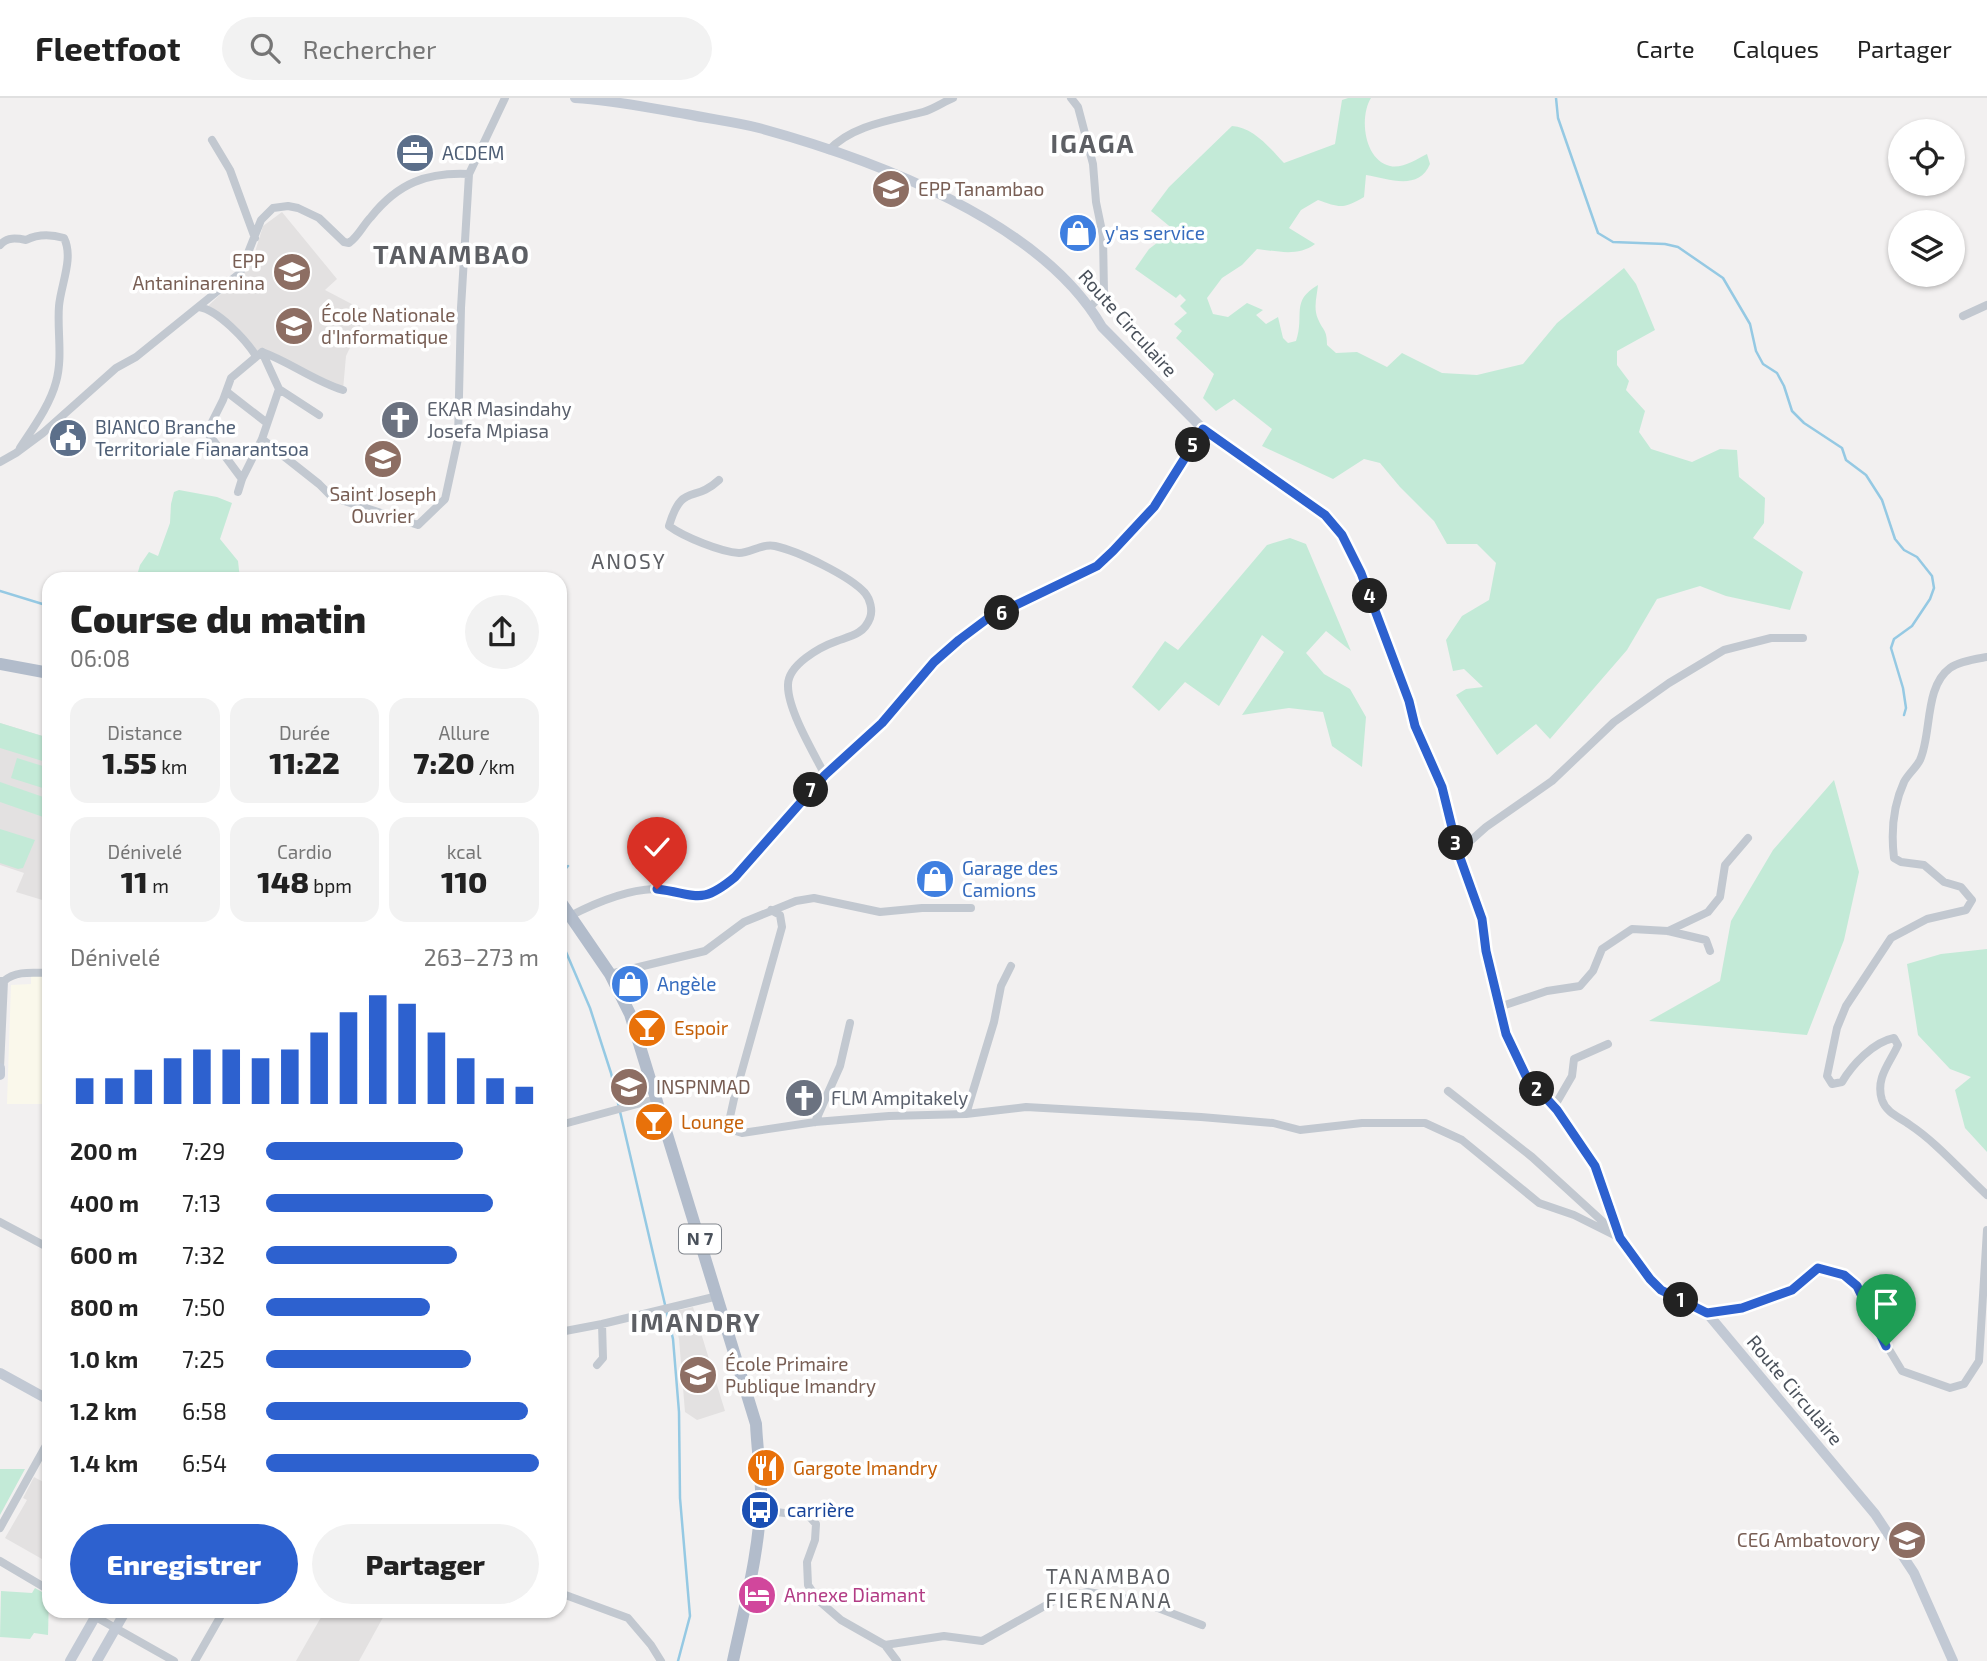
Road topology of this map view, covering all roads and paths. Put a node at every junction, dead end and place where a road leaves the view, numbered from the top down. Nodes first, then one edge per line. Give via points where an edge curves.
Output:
1 (505, 98) edge
2 (575, 98) edge
3 (953, 98) edge
4 (1071, 98) edge
5 (212, 141) dead end
6 (829, 150) junction
7 (469, 174) junction
8 (255, 238) junction
9 (0, 245) edge
10 (1987, 304) edge
11 (1091, 306) junction
12 (198, 307) junction
13 (1963, 316) dead end
14 (259, 354) junction
15 (279, 389) junction
16 (343, 390) dead end
17 (227, 392) junction
18 (319, 415) dead end
19 (267, 423) junction
20 (1203, 429) junction
21 (262, 439) junction
22 (16, 453) junction
23 (0, 462) edge
24 (242, 479) junction
25 (719, 480) dead end
26 (238, 492) dead end
27 (1803, 638) dead end
28 (1987, 657) edge
29 (0, 664) edge
30 (42, 672) edge
31 (825, 775) junction
32 (1748, 838) dead end
33 (1458, 852) junction
34 (971, 908) dead end
35 (771, 910) junction
36 (567, 912) edge
37 (570, 916) junction
38 (1668, 931) junction
39 (1710, 951) dead end
40 (1011, 966) dead end
41 (42, 973) edge
42 (610, 974) junction
43 (2, 981) edge
44 (1499, 1007) junction
45 (850, 1023) dead end
46 (1608, 1044) dead end
47 (0, 1068) edge
48 (0, 1075) edge
49 (1448, 1091) dead end
50 (656, 1099) junction
51 (1554, 1107) junction
52 (967, 1114) junction
53 (815, 1122) junction
54 (567, 1123) edge
55 (1987, 1195) edge
56 (0, 1222) edge
57 (1987, 1230) edge
58 (1620, 1238) junction
59 (42, 1244) edge
60 (718, 1296) junction
61 (1707, 1313) junction
62 (602, 1324) junction
63 (567, 1331) edge
64 (597, 1365) dead end
65 (0, 1373) edge
66 (42, 1396) edge
67 (42, 1453) edge
68 (760, 1510) junction
69 (0, 1528) edge
70 (0, 1561) edge
71 (42, 1586) edge
72 (567, 1596) edge
73 (92, 1618) edge
74 (101, 1618) edge
75 (122, 1618) edge
76 (220, 1618) edge
77 (1202, 1625) dead end
78 (116, 1628) junction
79 (885, 1645) junction
80 (70, 1661) edge
81 (97, 1661) edge
82 (174, 1661) edge
83 (195, 1661) edge
84 (661, 1661) edge
85 (733, 1661) edge
86 (897, 1661) edge
87 (1952, 1661) edge

1 - 7 street
2 - 6 street, Route Circulaire via 628,103 759,128
3 - 6 street via 839,139
4 - 11 street via 1078,107 1093,164 1103,236 1104,293
5 - 8 street via 230,170
6 - 11 street, Route Circulaire via 970,211 1034,250
7 - 8 street via 432,175 412,182 371,216 349,243 318,218 288,206 268,212
7 - 21 street via 458,439 444,499 418,525 332,497
8 - 12 street via 240,273
9 - 22 street via 4,240 51,234 64,238 69,248 59,305 56,382
10 - 13 street
11 - 20 street, Route Circulaire via 1102,327
12 - 14 street via 220,317
12 - 22 street
14 - 15 street
14 - 16 street via 282,360
14 - 17 street via 231,378
15 - 18 street
15 - 19 street
17 - 19 street
17 - 24 street via 207,432
19 - 21 street
20 - 31 street via 1154,507 1097,566 987,619 959,640 882,723
20 - 33 street, Route Circulaire via 1325,515 1342,535 1361,573 1415,726 1442,787
21 - 24 street
22 - 23 street
24 - 26 street
25 - 31 street via 680,499 669,526 688,539 739,553 774,546 828,568 867,595 872,612 868,624 858,634 803,660 787,684
27 - 33 street via 1771,639 1724,650 1669,683 1614,722 1552,781
28 - 55 street via 1950,668 1942,678 1928,714 1920,760 1904,782 1892,826 1894,858 1924,864 1944,882 1961,887 1972,900 1966,910 1927,919 1891,938 1846,1006 1827,1076 1832,1084 1842,1082 1851,1067 1894,1038 1898,1045 1882,1077 1882,1099 1889,1111 1912,1126
29 - 30 main road
31 - 37 street via 719,891 704,897 646,890 594,903
32 - 38 street via 1725,865 1720,897 1708,912
33 - 44 street, Route Circulaire via 1482,919
34 - 35 street via 880,912 814,898
35 - 42 street via 744,922 705,951
35 - 53 street via 780,915 782,927 730,1117 732,1130 742,1133
36 - 37 main road, N 7
37 - 42 main road, N 7
38 - 39 street via 1706,940
38 - 44 street via 1632,929 1602,949 1593,971 1580,986
40 - 52 street via 1001,986
41 - 43 street via 21,973
42 - 50 main road, N 7 via 630,1014
43 - 47 street
44 - 51 street, Route Circulaire via 1526,1076
45 - 53 street via 840,1066
46 - 51 street via 1574,1059 1572,1076
47 - 48 street
49 - 58 street via 1532,1157
50 - 54 street
50 - 60 main road, N 7
51 - 58 street, Route Circulaire via 1595,1166
52 - 53 street
52 - 58 street via 1026,1107 1092,1110 1273,1123 1300,1130 1362,1123 1425,1124 1462,1140 1539,1203
56 - 59 street
57 - 61 street via 1979,1361 1964,1384 1950,1388 1902,1371 1857,1286 1844,1275 1818,1268 1792,1290 1742,1308
58 - 61 street, Route Circulaire via 1661,1290
60 - 62 street
60 - 68 main road, N 7 via 755,1424
61 - 87 street, Route Circulaire via 1875,1514 1914,1573
62 - 63 street
62 - 64 street via 603,1358
65 - 66 street
67 - 69 street
68 - 79 street via 809,1516 816,1524 816,1540 807,1562 807,1585 841,1620
68 - 85 main road, N 7
70 - 71 street
72 - 84 street via 628,1618
73 - 80 street
74 - 78 street
75 - 78 street
76 - 83 street
77 - 79 street via 1140,1601 1088,1592 1059,1598 982,1641 944,1636
78 - 81 street
78 - 82 street
79 - 86 street

